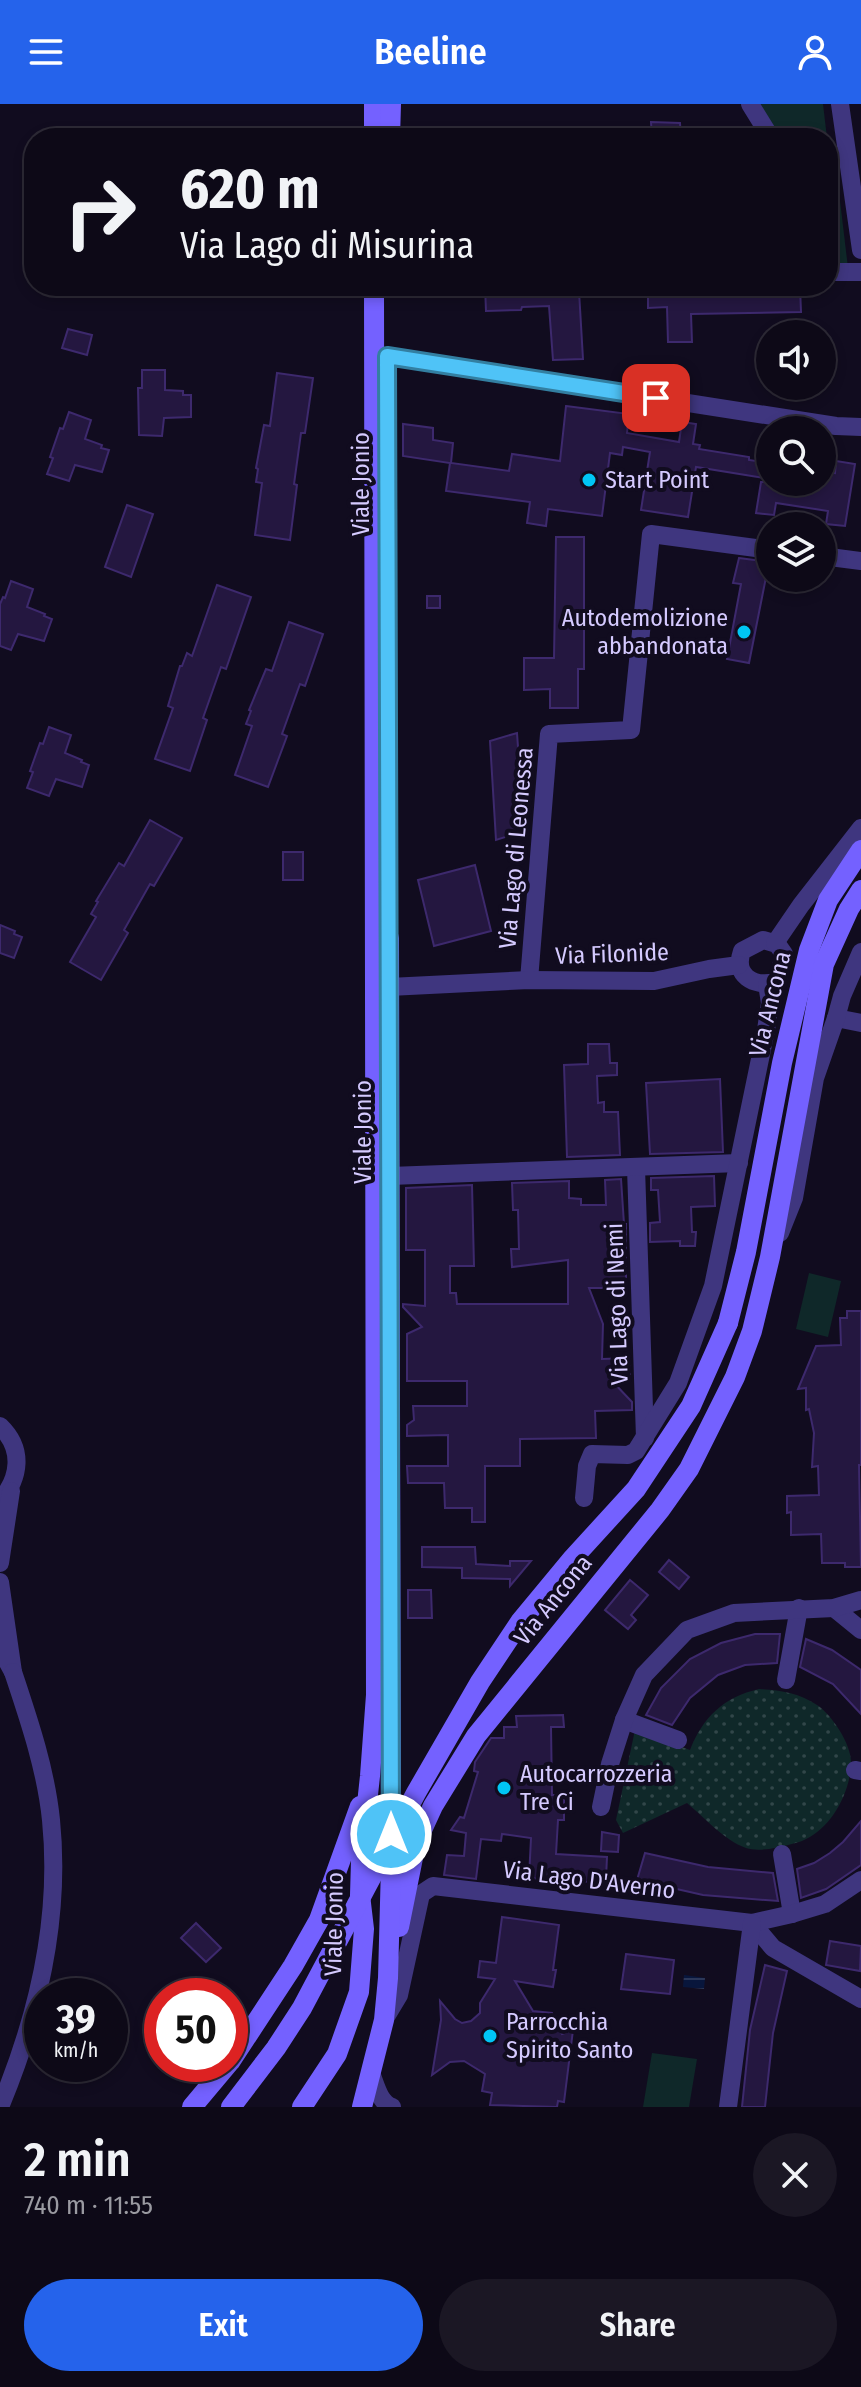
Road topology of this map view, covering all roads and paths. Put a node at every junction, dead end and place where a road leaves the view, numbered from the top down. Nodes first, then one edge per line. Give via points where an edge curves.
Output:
1 (374, 104) edge
2 (391, 104) edge
3 (750, 104) edge
4 (840, 104) edge
5 (374, 128) edge
6 (390, 128) edge
7 (765, 128) edge
8 (838, 136) edge
9 (838, 156) edge
10 (861, 250) edge
11 (838, 272) edge
12 (861, 272) edge
13 (374, 296) edge
14 (388, 296) edge
15 (387, 356) junction
16 (861, 427) edge
17 (756, 548) edge
18 (836, 558) edge
19 (861, 561) edge
20 (861, 828) edge
21 (861, 850) edge
22 (861, 890) edge
23 (775, 943) junction
24 (861, 952) edge
25 (739, 965) junction
26 (529, 980) junction
27 (767, 984) junction
28 (389, 987) junction
29 (836, 1018) junction
30 (861, 1023) edge
31 (766, 1030) junction
32 (782, 1063) junction
33 (739, 1163) junction
34 (636, 1168) junction
35 (390, 1176) junction
36 (770, 1257) junction
37 (0, 1426) edge
38 (645, 1438) junction
39 (6, 1495) edge
40 (584, 1498) dead end
41 (0, 1563) edge
42 (0, 1582) edge
43 (861, 1600) edge
44 (799, 1608) junction
45 (834, 1608) junction
46 (861, 1630) edge
47 (0, 1648) edge
48 (13, 1672) junction
49 (786, 1680) dead end
50 (624, 1720) junction
51 (678, 1740) dead end
52 (370, 1776) junction
53 (601, 1807) dead end
54 (782, 1854) dead end
55 (861, 1880) edge
56 (792, 1914) junction
57 (752, 1923) junction
58 (388, 1978) junction
59 (861, 1999) edge
60 (384, 2020) junction
61 (248, 2034) edge
62 (371, 2073) junction
63 (213, 2082) edge
64 (0, 2107) edge
65 (192, 2107) edge
66 (231, 2107) edge
67 (302, 2107) edge
68 (362, 2107) edge
69 (392, 2107) edge
70 (728, 2107) edge

1 - 5 main road
2 - 6 main road
3 - 7 street
4 - 8 street
9 - 10 street
11 - 12 street
13 - 52 main road, Viale Jonio via 376,1695
14 - 15 main road, Viale Jonio
15 - 16 street
15 - 28 main road, Viale Jonio
17 - 26 street, Via Lago di Leonessa via 651,534 631,730 549,734
18 - 19 street
20 - 23 street
21 - 32 main road, Via Ancona via 828,900 809,950
22 - 36 main road, Via Ancona via 824,964
23 - 25 street via 763,940 742,951
23 - 27 street via 783,950 782,964 778,979
24 - 29 street, Via Ancona
25 - 26 street, Via Filonide via 654,981
25 - 27 street via 750,979
26 - 28 street, Via Filonide
27 - 31 street
28 - 35 main road, Viale Jonio
29 - 30 street
29 - 36 street, Via Ancona via 815,1078 794,1198
31 - 32 street
31 - 33 street
32 - 66 main road, Via Ancona, bridge via 728,1323 691,1406 636,1489 520,1622 480,1682 302,2008
33 - 34 street
33 - 38 street via 697,1335 678,1383
34 - 35 street
34 - 38 street, Via Lago di Nemi
35 - 58 main road, Viale Jonio
36 - 58 main road, Via Ancona via 735,1377 689,1469 476,1736 433,1806 416,1843
37 - 39 street via 17,1457 17,1472
38 - 40 street via 628,1455 592,1454
39 - 41 street
42 - 48 street
43 - 45 street
44 - 45 street
44 - 49 street
44 - 50 street via 734,1613 687,1630 644,1675
45 - 46 street
47 - 48 street
48 - 64 street via 40,1760 54,1874 38,1992 21,2058
50 - 51 street
50 - 53 street
52 - 61 main road, Viale Jonio via 319,1920
52 - 67 main road, Viale Jonio via 361,1860 364,1929 359,1992 337,2054
54 - 56 street
55 - 56 street, Via Lago D'Averno via 825,1904
56 - 57 street, Via Lago D'Averno
57 - 59 street via 773,1948
57 - 60 street, Via Lago D'Averno via 433,1886 421,1894 399,1995
57 - 70 street
58 - 60 main road
60 - 62 main road
62 - 68 main road
62 - 69 street via 380,2097
63 - 65 main road, Viale Jonio

